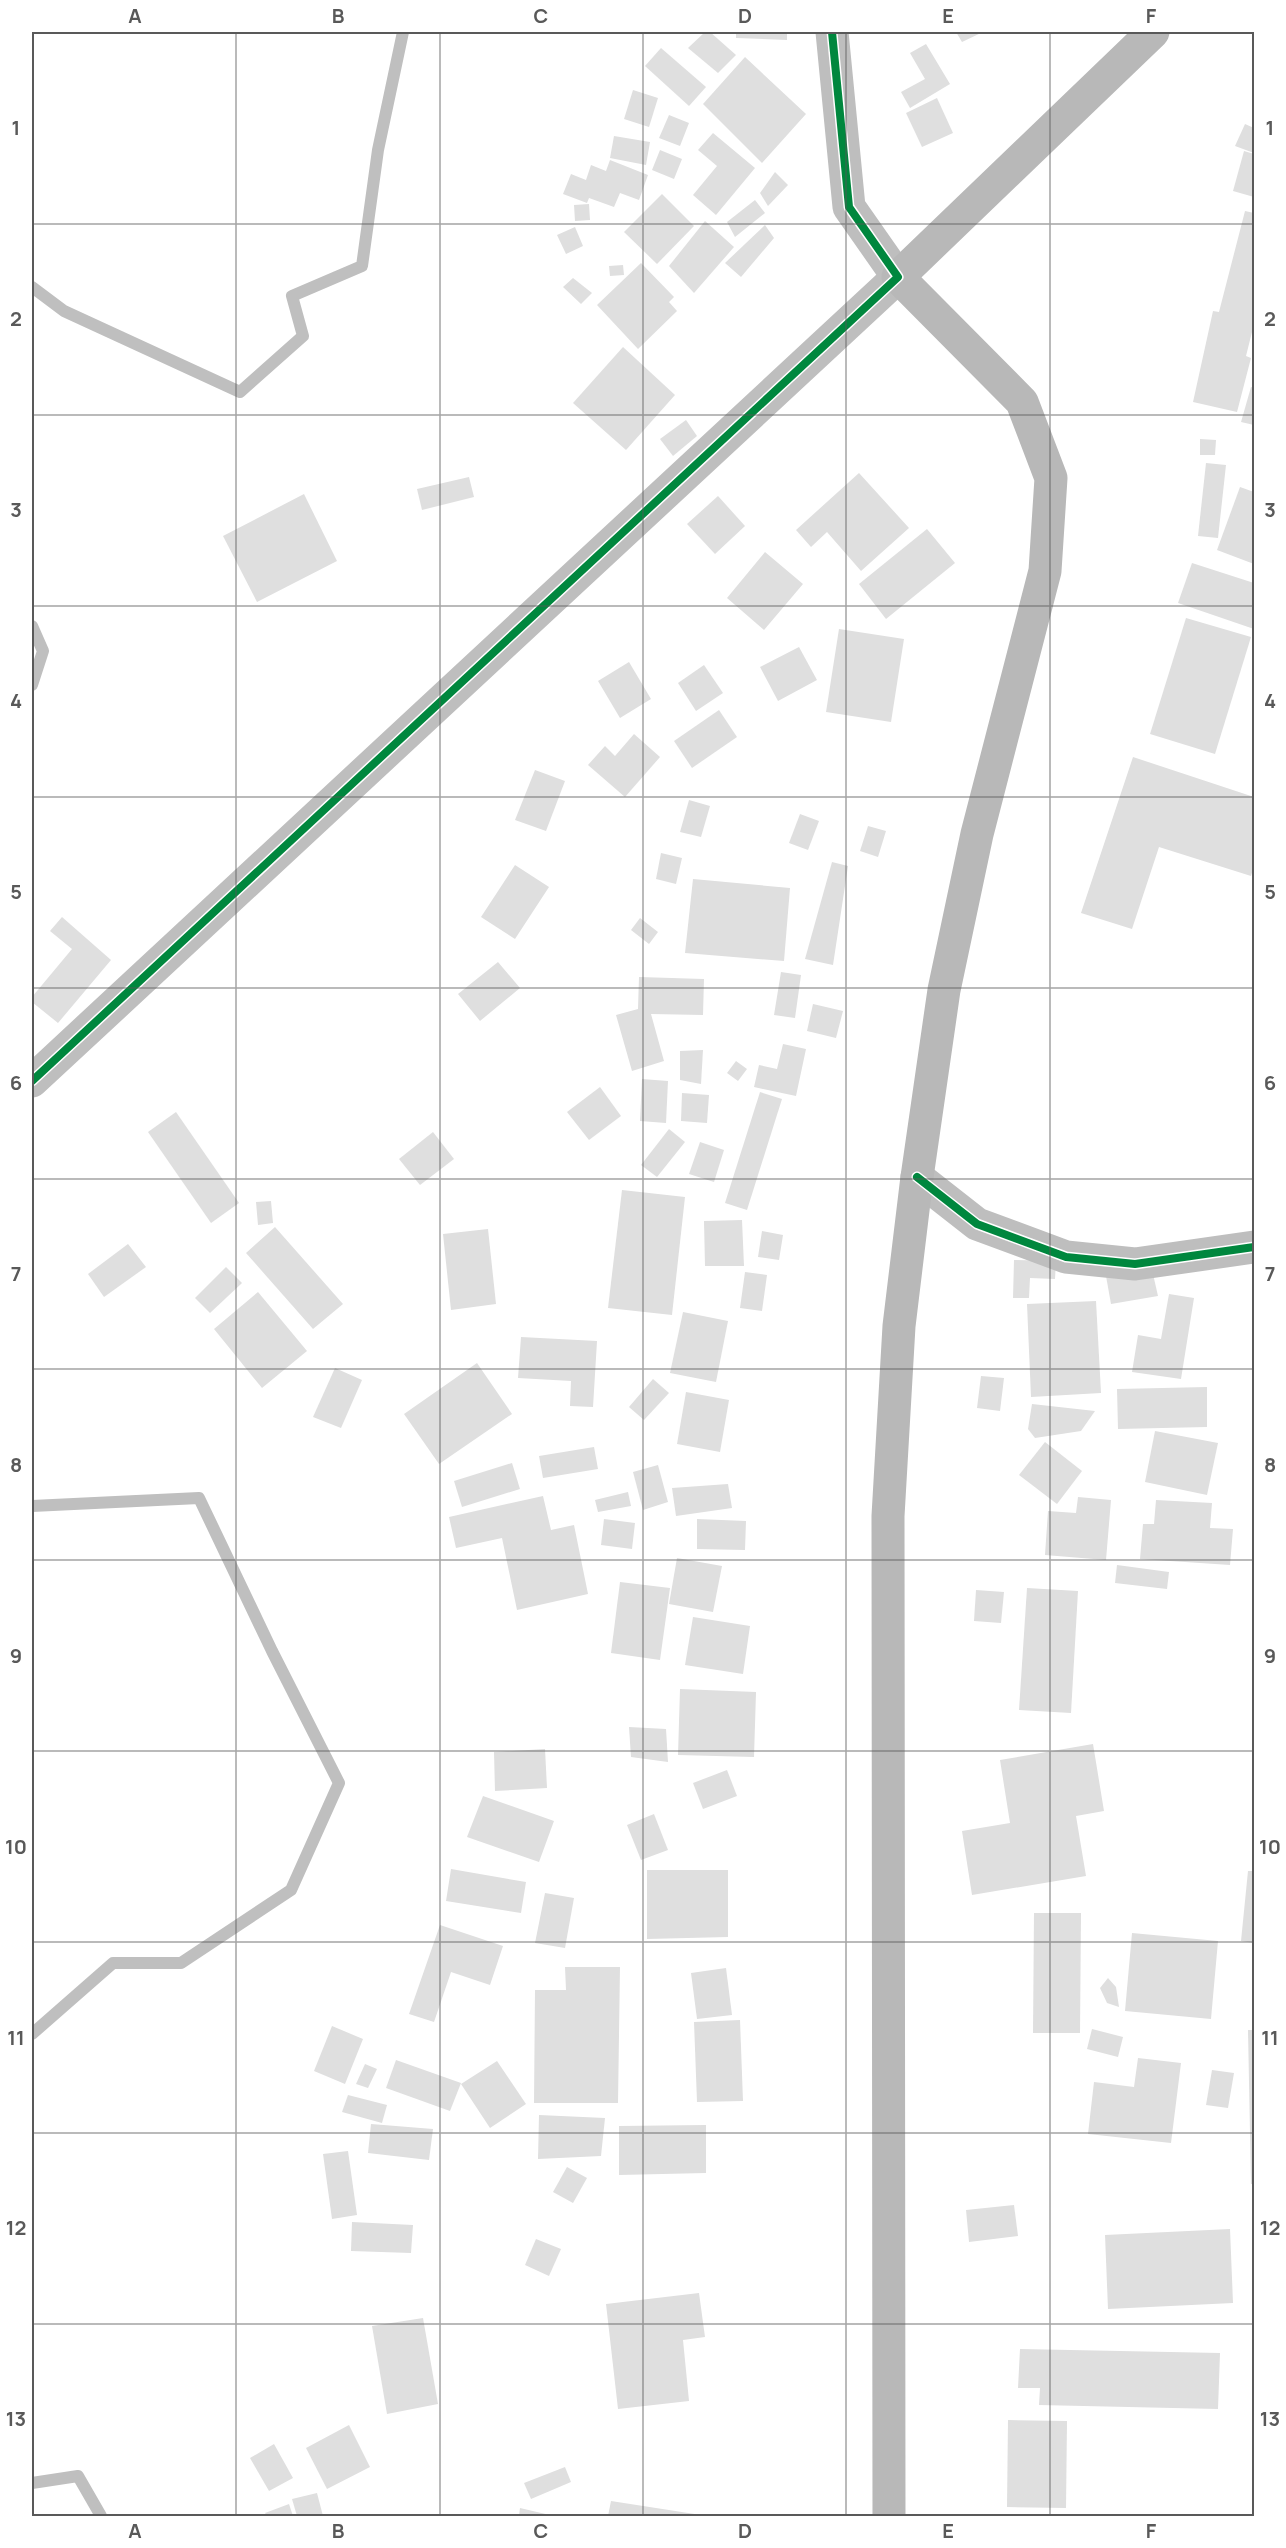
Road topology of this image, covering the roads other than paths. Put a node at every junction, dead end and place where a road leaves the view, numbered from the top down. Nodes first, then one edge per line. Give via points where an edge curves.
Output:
1 (832, 32) edge
2 (1153, 32) edge
3 (898, 277) junction
4 (32, 1081) edge
5 (917, 1177) junction
6 (1254, 1247) edge
7 (889, 2517) edge

1 - 3 street via 849,207
2 - 3 main road
3 - 4 street
3 - 5 main road via 1022,402 1051,478 1045,571 977,834 944,990
5 - 6 street via 977,1224 1066,1257 1135,1264
5 - 7 main road via 899,1326 888,1515

